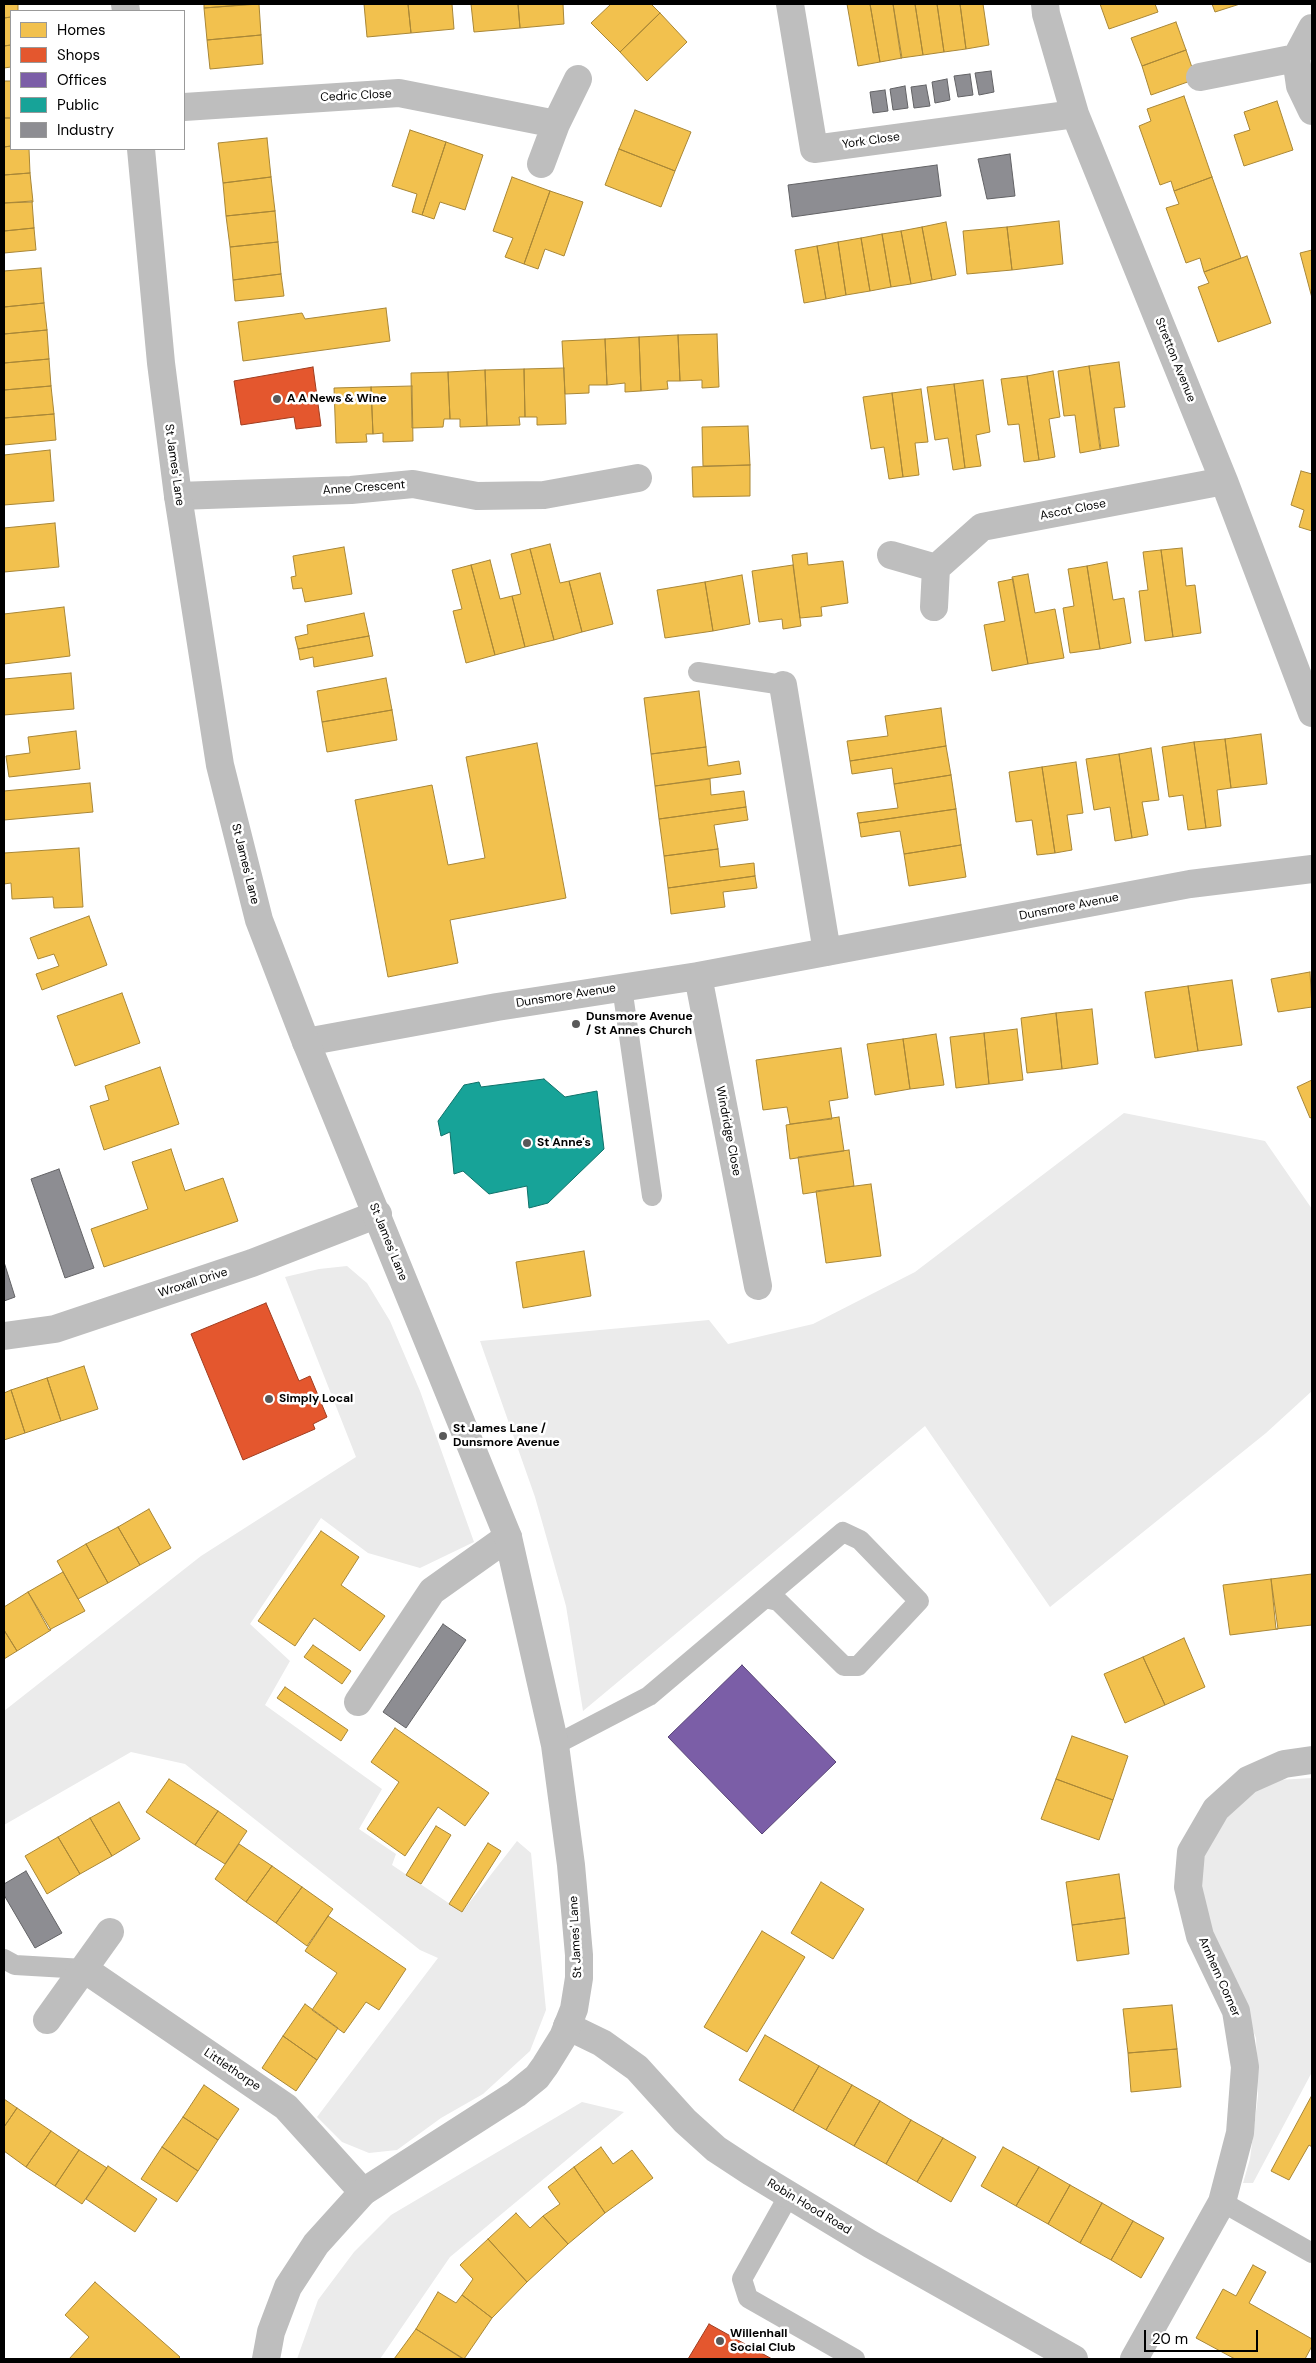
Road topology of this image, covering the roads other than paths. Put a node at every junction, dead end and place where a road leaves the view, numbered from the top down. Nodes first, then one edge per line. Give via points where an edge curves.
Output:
1 (790, 4) edge
2 (1046, 4) edge
3 (1312, 28) edge
4 (1296, 58) junction
5 (1200, 77) dead end
6 (578, 80) dead end
7 (185, 107) edge
8 (1312, 111) edge
9 (1075, 114) junction
10 (556, 124) junction
11 (141, 150) edge
12 (541, 164) dead end
13 (638, 478) dead end
14 (1224, 481) junction
15 (178, 496) junction
16 (891, 555) dead end
17 (936, 568) junction
18 (934, 607) dead end
19 (698, 672) dead end
20 (783, 684) joint
21 (1312, 713) edge
22 (1312, 869) edge
23 (827, 952) junction
24 (698, 976) junction
25 (622, 987) junction
26 (306, 1042) junction
27 (652, 1196) dead end
28 (378, 1214) junction
29 (758, 1286) dead end
30 (4, 1336) edge
31 (508, 1537) junction
32 (766, 1598) junction
33 (358, 1702) dead end
34 (556, 1745) junction
35 (1312, 1760) edge
36 (110, 1932) dead end
37 (4, 1959) edge
38 (84, 1969) junction
39 (48, 2020) dead end
40 (567, 2026) junction
41 (363, 2192) junction
42 (789, 2195) junction
43 (1222, 2202) junction
44 (1312, 2252) edge
45 (266, 2359) edge
46 (855, 2359) edge
47 (1074, 2359) edge
48 (1134, 2359) edge

1 - 9 street, York Close via 814,149
2 - 9 street, Stretton Avenue via 1046,14
3 - 4 street
4 - 5 street
4 - 8 street via 1300,86
6 - 10 street
7 - 10 street, Cedric Close via 399,94
9 - 14 street, Stretton Avenue
10 - 12 street
11 - 15 street, St James' Lane via 161,363
13 - 15 street, Anne Crescent via 544,495 477,496 413,484 350,490
14 - 17 street, Ascot Close via 982,527
14 - 21 street, Stretton Avenue
15 - 26 street, St James' Lane via 220,765 259,920
16 - 17 street
17 - 18 street
19 - 20 lane
20 - 23 street
22 - 23 street, Dunsmore Avenue via 1190,884
23 - 24 street, Dunsmore Avenue
24 - 25 street, Dunsmore Avenue
24 - 29 street, Windridge Close
25 - 26 street, Dunsmore Avenue
25 - 27 lane
26 - 28 street, St James' Lane
28 - 30 street, Wroxall Drive via 252,1263 55,1329
28 - 31 street, St James' Lane
31 - 33 street via 432,1591
31 - 34 street, St James' Lane
32 - 32 lane via 778,1601 844,1666 858,1666 919,1601 860,1540 843,1532
32 - 34 lane via 648,1696
34 - 40 street, St James' Lane via 579,1955 577,1992
35 - 43 street, Arnhem Corner via 1284,1764 1248,1780 1216,1809 1191,1852 1188,1887 1198,1928 1236,2012 1245,2067 1240,2133
36 - 38 street
37 - 38 lane via 15,1965
38 - 39 street
38 - 41 street, Littlethorpe via 286,2107
40 - 41 street, St James' Lane via 556,2051 526,2086
40 - 42 street, Robin Hood Road via 618,2053 637,2068 685,2121 716,2149
41 - 45 street, St James' Lane via 316,2244 288,2287 270,2332
42 - 46 lane via 742,2279 748,2298
42 - 47 street, Robin Hood Road
43 - 44 lane
43 - 48 street, Arnhem Corner

